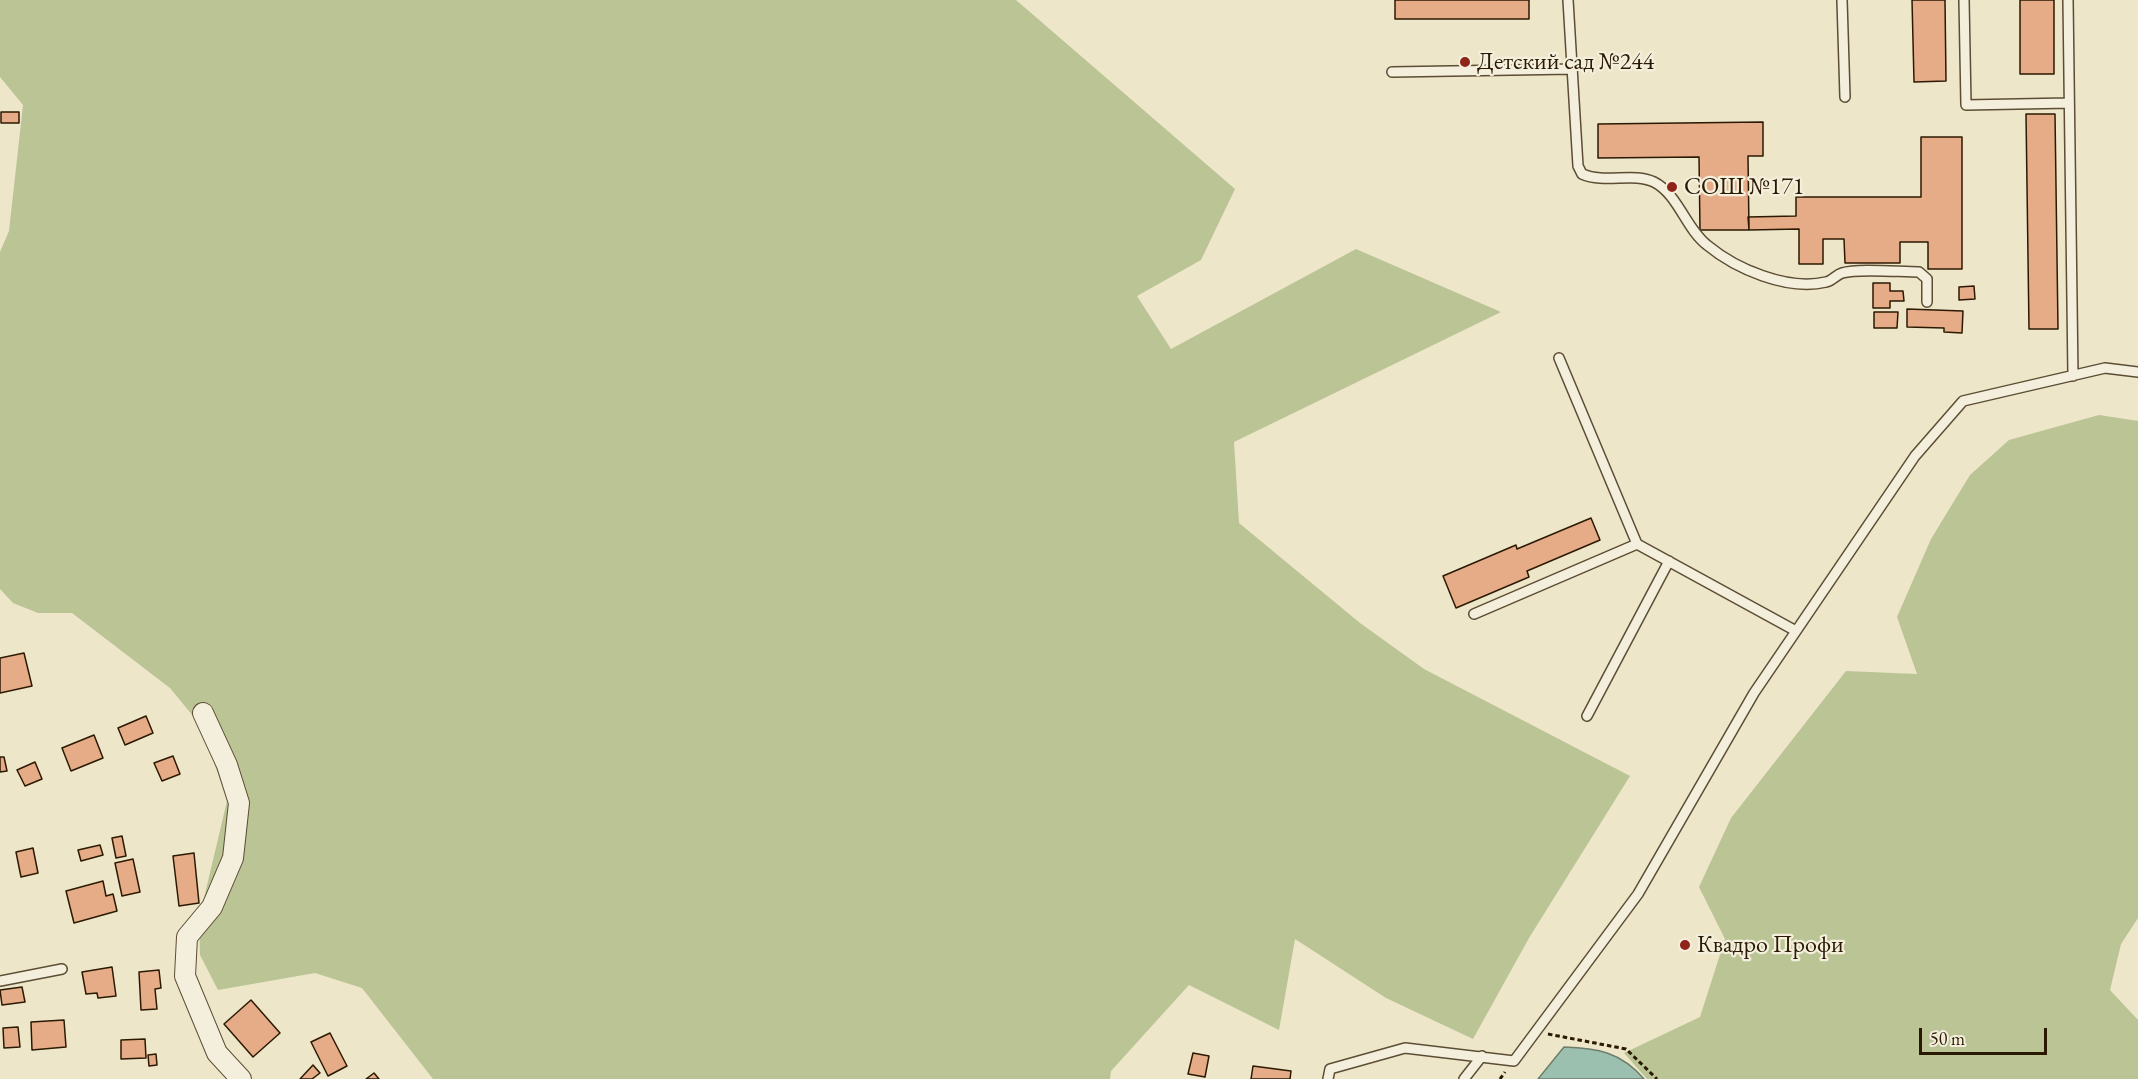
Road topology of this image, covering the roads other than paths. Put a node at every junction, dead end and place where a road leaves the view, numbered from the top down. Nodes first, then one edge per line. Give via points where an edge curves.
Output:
1 (1568, 0) edge
2 (1842, 0) edge
3 (1964, 0) edge
4 (2068, 0) edge
5 (1572, 69) junction
6 (1392, 72) dead end
7 (1845, 97) dead end
8 (2069, 103) junction
9 (1927, 302) dead end
10 (1559, 358) dead end
11 (2138, 372) edge
12 (2073, 376) junction
13 (1637, 544) junction
14 (1669, 561) junction
15 (1474, 614) dead end
16 (1796, 632) junction
17 (203, 713) dead end
18 (1587, 716) dead end
19 (62, 969) dead end
20 (0, 981) edge
21 (1482, 1056) junction
22 (241, 1079) edge
23 (1328, 1079) edge
24 (1464, 1079) edge

1 - 5 lane
2 - 7 lane
3 - 8 lane via 1966,105
4 - 8 lane
5 - 6 lane
5 - 9 lane via 1578,166 1582,174 1593,179 1655,182 1704,243 1721,256 1762,275 1785,282 1822,282 1842,273 1919,273 1927,279
8 - 12 lane
10 - 13 lane
11 - 12 lane via 2105,368
12 - 16 lane via 1963,401 1915,456
13 - 14 lane
13 - 15 lane
14 - 16 lane
14 - 18 lane
16 - 21 lane via 1754,693 1638,894 1537,1032 1514,1061
17 - 22 street via 239,803 233,858 213,907 187,937 185,976 217,1053
19 - 20 lane
21 - 23 lane via 1405,1048 1329,1069
21 - 24 lane

